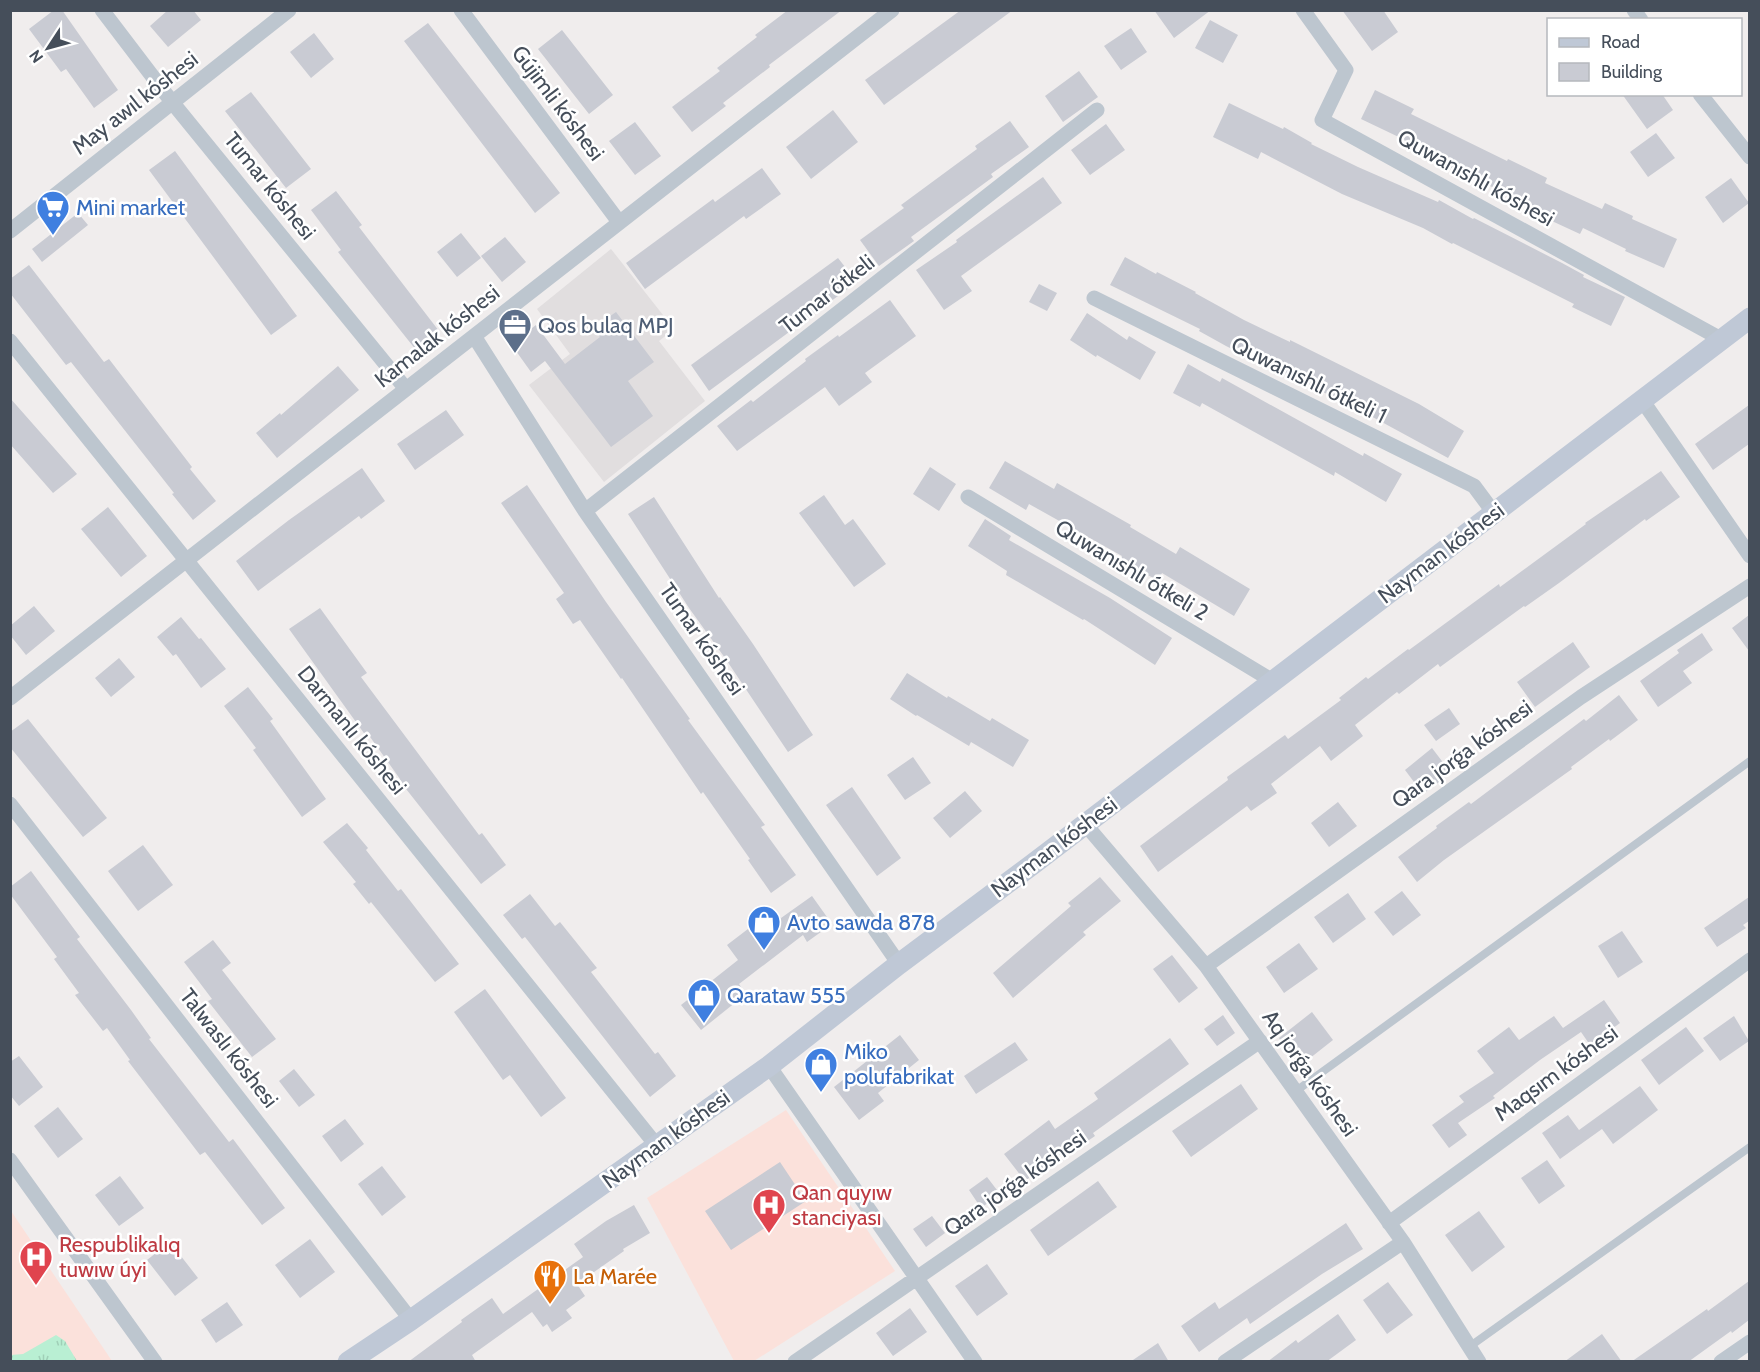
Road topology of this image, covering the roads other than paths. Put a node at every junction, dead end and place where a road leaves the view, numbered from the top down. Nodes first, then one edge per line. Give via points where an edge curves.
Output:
1 (102, 10) edge
2 (289, 10) edge
3 (461, 10) edge
4 (892, 10) edge
5 (1303, 10) edge
6 (1702, 96) edge
7 (172, 102) junction
8 (1096, 110) dead end
9 (1749, 157) edge
10 (619, 222) junction
11 (10, 231) edge
12 (1094, 298) dead end
13 (1749, 318) edge
14 (474, 336) junction
15 (1721, 339) junction
16 (10, 341) edge
17 (406, 389) junction
18 (1642, 400) junction
19 (968, 497) dead end
20 (585, 511) junction
21 (1494, 513) junction
22 (1749, 556) edge
23 (187, 561) junction
24 (1749, 586) edge
25 (1273, 681) junction
26 (10, 698) edge
27 (1749, 761) edge
28 (10, 804) edge
29 (1085, 824) junction
30 (1749, 960) edge
31 (899, 964) junction
32 (1206, 966) junction
33 (1260, 1041) junction
34 (769, 1066) junction
35 (1296, 1091) junction
36 (657, 1146) junction
37 (1749, 1147) edge
38 (10, 1160) edge
39 (1389, 1222) junction
40 (1403, 1242) junction
41 (917, 1278) junction
42 (411, 1320) junction
43 (1749, 1342) edge
44 (1469, 1347) junction
45 (155, 1362) edge
46 (348, 1362) edge
47 (795, 1362) edge
48 (975, 1362) edge
49 (1225, 1362) edge
50 (1479, 1362) edge
51 (1721, 1362) edge

1 - 7 street, Tumar kóshesi
2 - 7 street, May awıl kóshesi
3 - 10 street, Gújimli kóshesi
4 - 10 street, Kamalak kóshesi
5 - 15 street, Quwanıshlı kóshesi via 1346,70 1322,120
6 - 9 street
7 - 11 street, May awıl kóshesi
7 - 17 street, Tumar kóshesi
8 - 20 street, Tumar ótkeli
10 - 14 street, Kamalak kóshesi
12 - 21 street, Quwanıshlı ótkeli 1 via 1474,486
13 - 15 main road, Nayman kóshesi
14 - 17 street, Kamalak kóshesi
14 - 20 street, Tumar kóshesi
15 - 18 main road, Nayman kóshesi
16 - 23 street, Darmanlı kóshesi
17 - 23 street, Kamalak kóshesi
18 - 21 main road, Nayman kóshesi
18 - 22 street
19 - 25 street, Quwanıshlı ótkeli 2
20 - 31 street, Tumar kóshesi
21 - 25 main road, Nayman kóshesi
23 - 26 street, Kamalak kóshesi
23 - 36 street, Darmanlı kóshesi
24 - 32 street, Qara jorǵa kóshesi via 1581,697
25 - 29 main road, Nayman kóshesi
27 - 35 lane
28 - 42 street, Talwaslı kóshesi
29 - 31 main road, Nayman kóshesi
29 - 32 street, Aq jorǵa kóshesi
30 - 39 street, Maqsım kóshesi
31 - 34 main road, Nayman kóshesi
32 - 33 street, Aq jorǵa kóshesi
33 - 35 street, Aq jorǵa kóshesi
33 - 41 street, Qara jorǵa kóshesi
34 - 36 main road, Nayman kóshesi
34 - 41 street
35 - 39 street, Aq jorǵa kóshesi
36 - 42 main road, Nayman kóshesi
37 - 44 lane
38 - 45 street
39 - 40 street, Aq jorǵa kóshesi
40 - 44 street, Aq jorǵa kóshesi
40 - 49 street
41 - 47 street, Qara jorǵa kóshesi
41 - 48 street
42 - 46 main road, Nayman kóshesi
43 - 51 street
44 - 50 street, Aq jorǵa kóshesi

